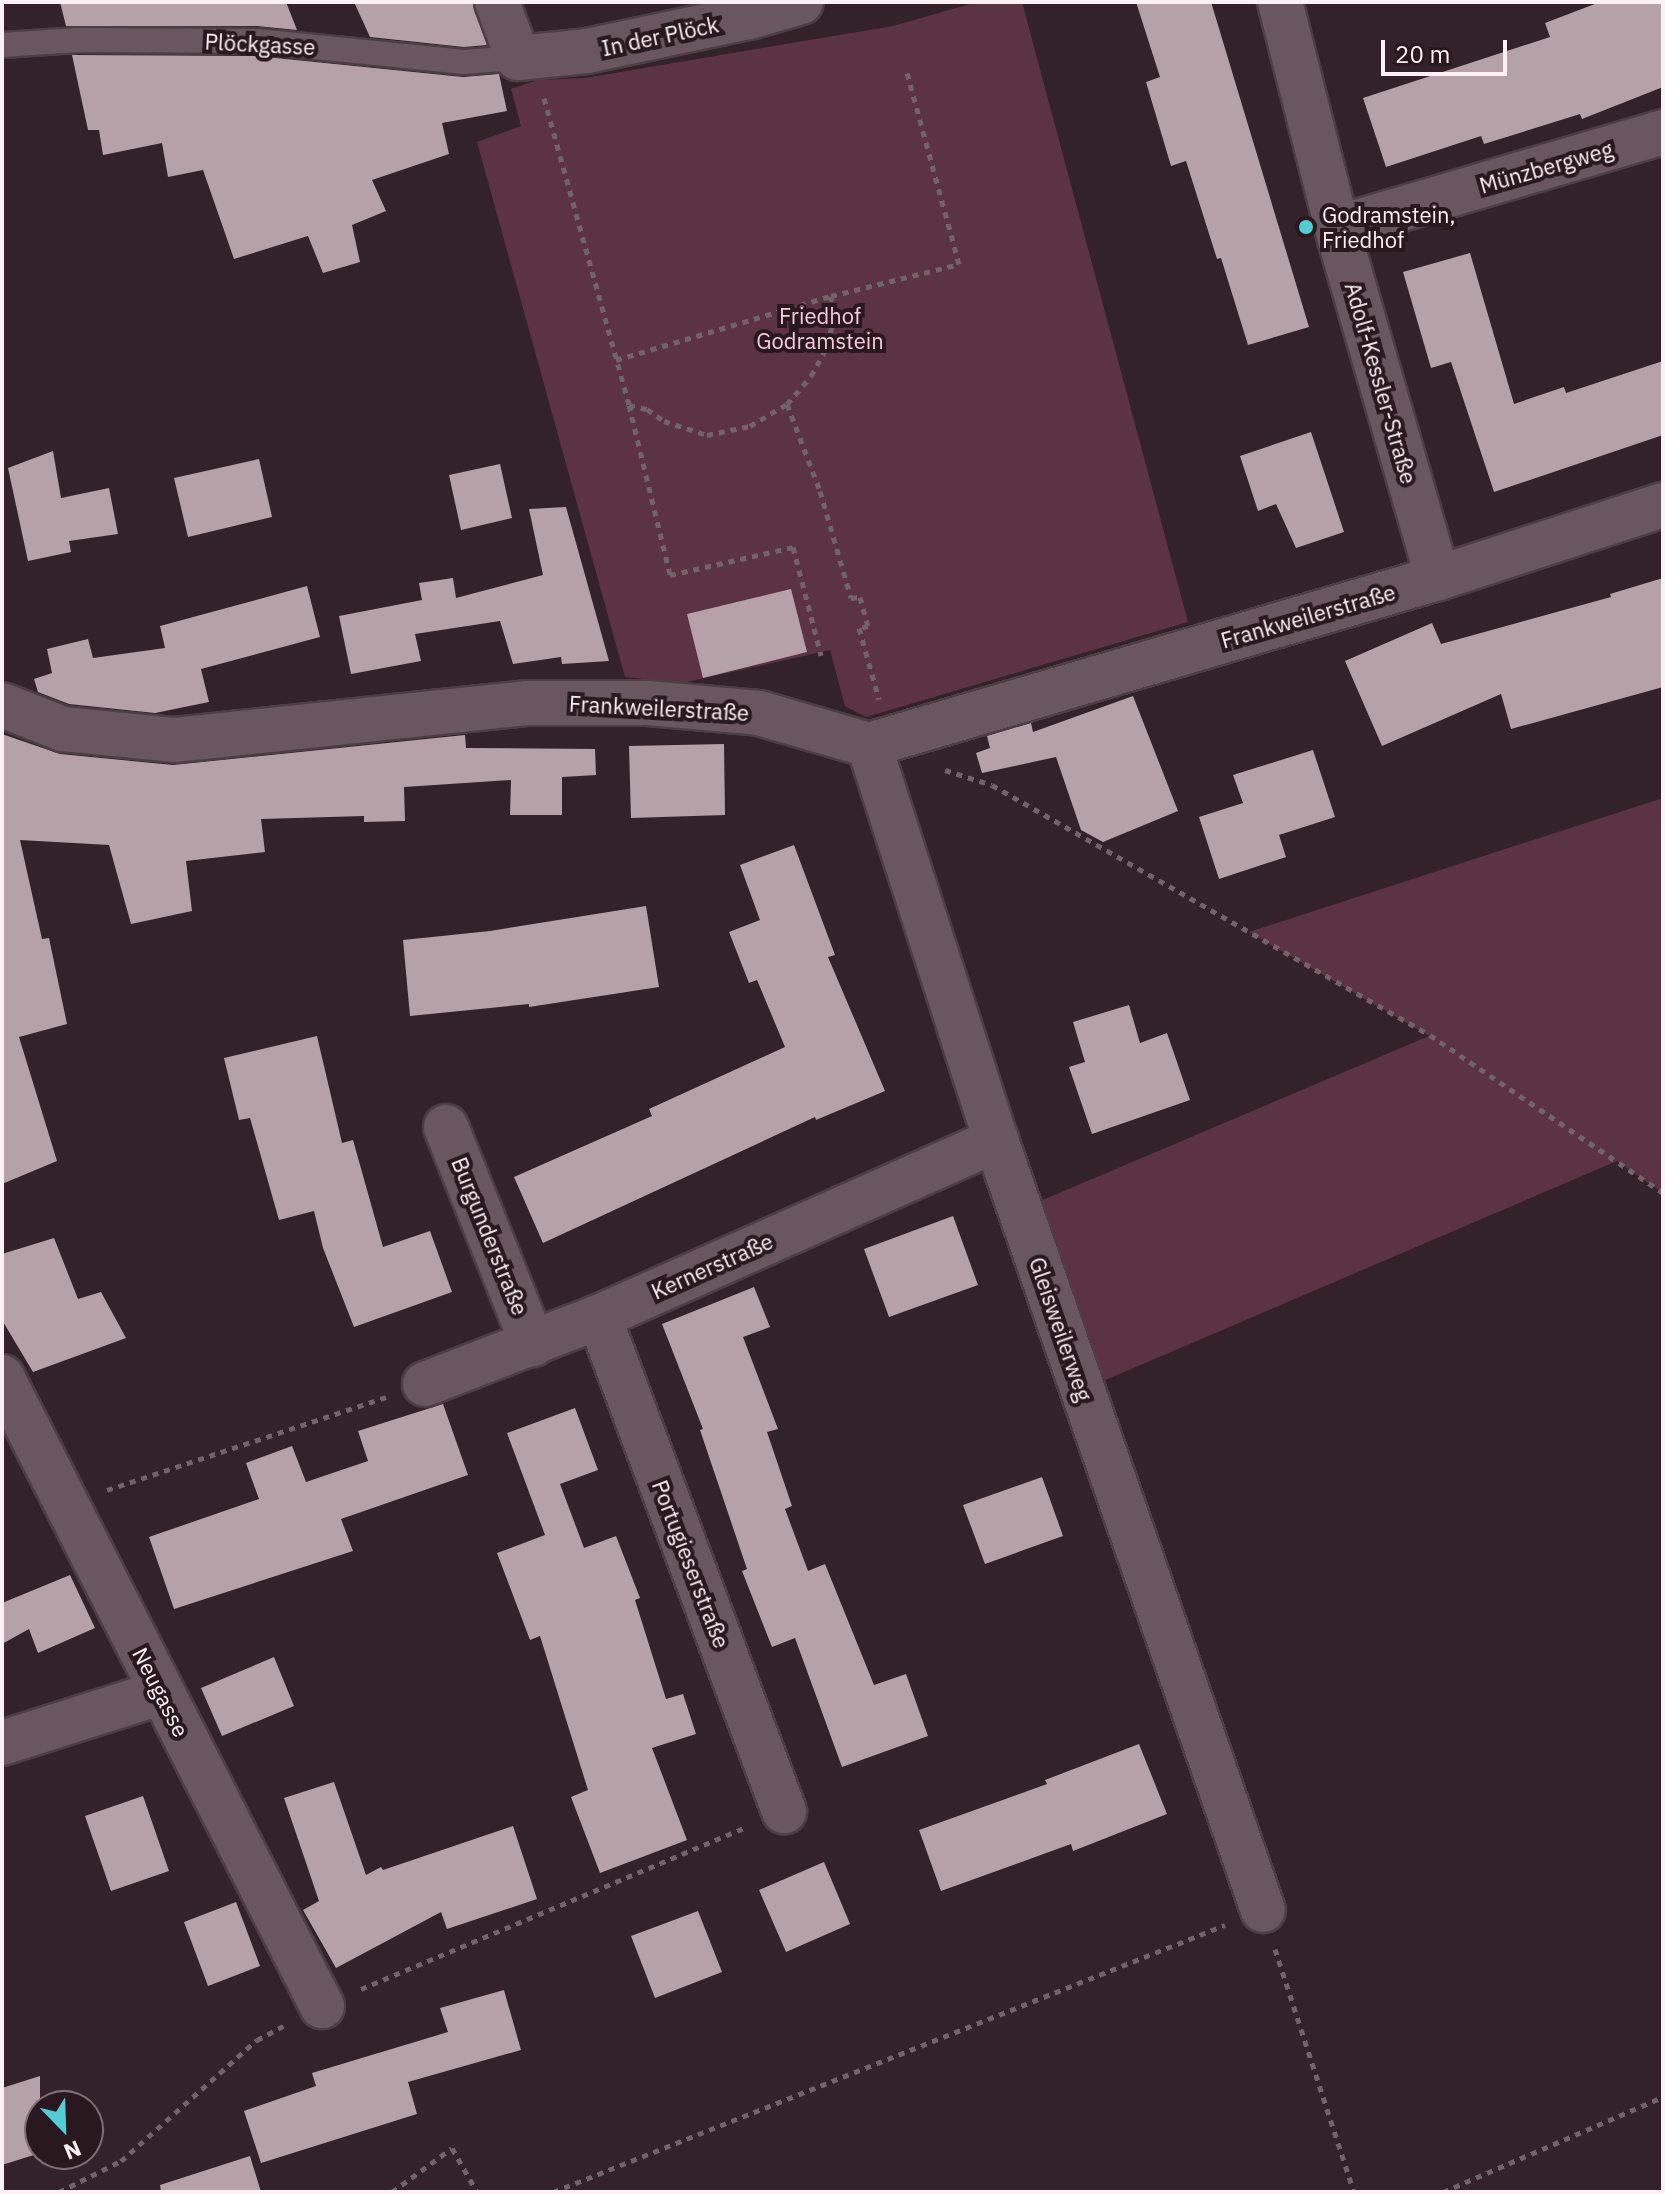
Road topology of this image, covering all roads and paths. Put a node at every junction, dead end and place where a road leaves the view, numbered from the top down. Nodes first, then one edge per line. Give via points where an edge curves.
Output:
1 (497, 2) edge
2 (801, 2) edge
3 (1280, 2) edge
4 (2, 45) edge
5 (906, 69) dead end
6 (530, 75) junction
7 (1663, 132) edge
8 (1337, 228) junction
9 (831, 296) junction
10 (616, 360) junction
11 (787, 404) junction
12 (629, 405) junction
13 (1663, 505) edge
14 (1438, 578) junction
15 (821, 655) dead end
16 (2, 705) edge
17 (876, 728) junction
18 (938, 767) dead end
19 (446, 1127) dead end
20 (996, 1140) junction
21 (1663, 1193) edge
22 (599, 1317) junction
23 (533, 1344) junction
24 (2, 1377) edge
25 (425, 1384) joint
26 (67, 1504) junction
27 (160, 1693) junction
28 (2, 1743) edge
29 (784, 1811) joint
30 (1263, 1910) junction
31 (322, 2006) junction
32 (1663, 2097) edge
33 (59, 2192) edge
34 (392, 2192) edge
35 (477, 2192) edge
36 (553, 2192) edge
37 (1354, 2192) edge
38 (1443, 2192) edge

1 - 6 street
2 - 6 street, In der Plöck via 587,51
3 - 8 street, Adolf-Kessler-Straße
4 - 6 lane, Plöckgasse via 257,41 464,62
5 - 9 path via 959,264
6 - 10 path
7 - 8 street, Münzbergweg
8 - 14 street, Adolf-Kessler-Straße
9 - 10 path
9 - 11 path via 834,313 828,345
10 - 12 path
11 - 12 path via 750,426 707,435
11 - 17 path via 820,491 851,598 860,597 868,626 859,628
12 - 15 path via 670,575 793,547
13 - 14 street, Frankweilerstraße
14 - 17 street, Frankweilerstraße
16 - 17 street, Frankweilerstraße via 63,729 175,740 526,703 648,703
17 - 20 street, Gleisweilerweg
18 - 21 path via 992,785 1430,1035
19 - 23 street, Burgunderstraße
20 - 22 street, Kernerstraße
20 - 30 street, Gleisweilerweg
22 - 23 street, Kernerstraße
22 - 29 street, Portugieserstraße
23 - 25 street, Kernerstraße
24 - 26 street, Neugasse
25 - 26 path
26 - 27 street, Neugasse
27 - 28 street
27 - 31 street, Neugasse
29 - 31 path
30 - 36 path
30 - 37 path
31 - 33 path via 257,2040 121,2161
32 - 38 path
34 - 35 path via 452,2148

